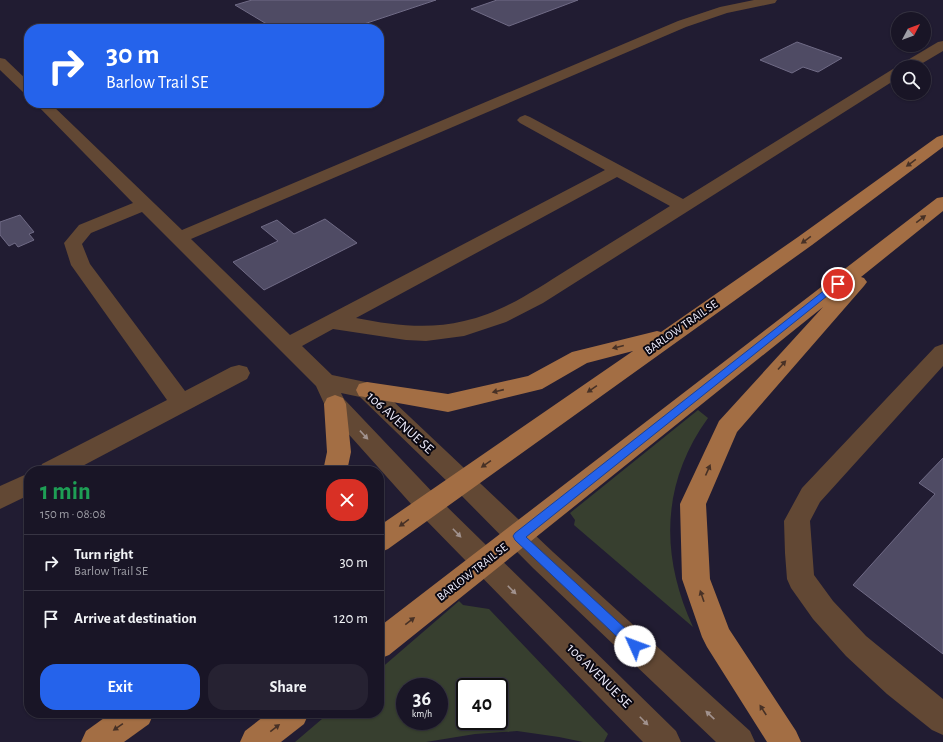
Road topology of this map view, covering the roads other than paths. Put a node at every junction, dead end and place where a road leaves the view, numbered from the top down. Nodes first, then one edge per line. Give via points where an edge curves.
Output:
1 (771, 0) edge
2 (943, 45) edge
3 (918, 60) edge
4 (0, 62) edge
5 (891, 76) edge
6 (24, 85) edge
7 (47, 108) edge
8 (525, 120) dead end
9 (943, 140) edge
10 (617, 170) junction
11 (943, 202) edge
12 (145, 204) junction
13 (683, 206) junction
14 (899, 236) junction
15 (179, 238) junction
16 (332, 322) junction
17 (670, 334) junction
18 (288, 345) junction
19 (943, 352) edge
20 (239, 373) dead end
21 (325, 382) junction
22 (367, 390) junction
23 (181, 403) junction
24 (335, 404) junction
25 (61, 466) edge
26 (336, 466) edge
27 (463, 481) junction
28 (24, 486) edge
29 (0, 498) edge
30 (429, 506) junction
31 (519, 536) junction
32 (384, 538) edge
33 (485, 562) junction
34 (384, 641) edge
35 (131, 718) edge
36 (287, 718) edge
37 (943, 719) edge
38 (98, 742) edge
39 (256, 742) edge
40 (665, 742) edge
41 (739, 742) edge
42 (785, 742) edge

1 - 15 street via 724,10 686,23
2 - 3 street
4 - 6 street
5 - 13 street
7 - 12 street
8 - 10 street
9 -> 17 main road, BARLOW TRAIL SE via 805,241
10 - 13 street
10 - 16 street
14 -> 11 main road, BARLOW TRAIL SE
12 - 15 street
12 - 23 street via 85,229 73,243 81,265
13 - 16 street via 515,310 468,329 414,333
14 - 31 main road, BARLOW TRAIL SE
42 -> 14 main road via 716,638 696,579 693,504 727,427
15 - 18 street
16 - 18 street
17 -> 22 main road via 580,357 534,383 448,403
17 -> 27 main road, BARLOW TRAIL SE
18 - 21 street
19 - 37 street via 811,495 797,521 801,579 823,610 856,646
20 - 23 street
21 - 22 street, 106 AVENUE SE
21 - 24 street, 106 AVENUE SE
22 - 27 street, 106 AVENUE SE
23 - 25 street
24 - 26 main road via 338,452
24 -> 30 street, 106 AVENUE SE
27 - 30 main road, BARLOW TRAIL SE
27 - 31 street, 106 AVENUE SE
28 - 29 street
30 -> 32 main road, BARLOW TRAIL SE
30 -> 33 street, 106 AVENUE SE
31 - 33 main road, BARLOW TRAIL SE
41 -> 31 street, 106 AVENUE SE
34 -> 33 main road, BARLOW TRAIL SE
33 -> 40 street, 106 AVENUE SE
35 -> 38 main road
39 -> 36 main road

